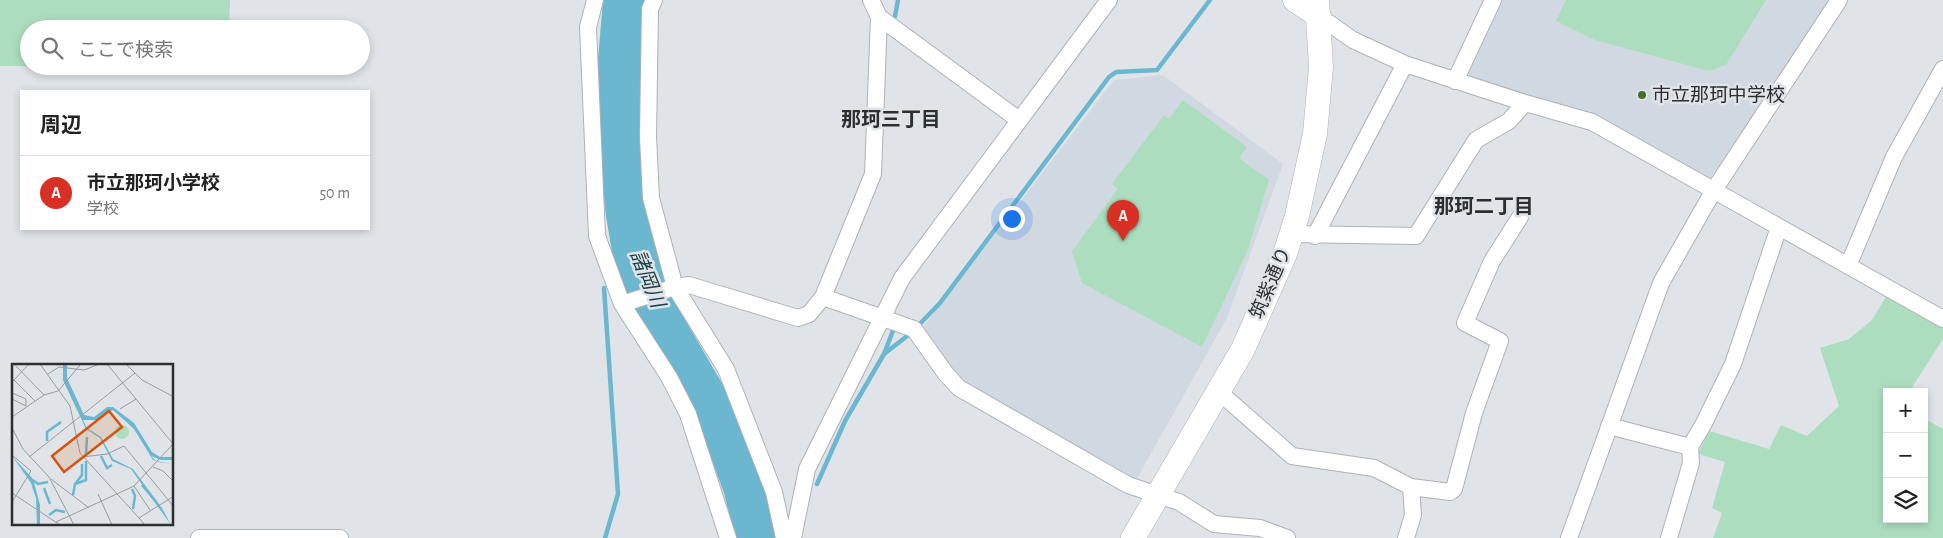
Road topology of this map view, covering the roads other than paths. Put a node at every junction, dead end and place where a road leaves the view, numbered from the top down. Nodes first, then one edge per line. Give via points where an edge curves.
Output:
1 (595, 0) edge
2 (654, 0) edge
3 (871, 0) edge
4 (1109, 0) edge
5 (1295, 0) edge
6 (1493, 0) edge
7 (1839, 0) edge
8 (1318, 8) edge
9 (879, 17) junction
10 (1405, 64) junction
11 (1943, 69) edge
12 (1455, 81) junction
13 (1525, 103) junction
14 (1019, 120) junction
15 (1714, 190) junction
16 (1520, 217) dead end
17 (1779, 227) junction
18 (1291, 234) junction
19 (1315, 236) junction
20 (1848, 266) junction
21 (675, 287) junction
22 (823, 297) junction
23 (622, 304) junction
24 (880, 318) junction
25 (1943, 318) edge
26 (1219, 392) junction
27 (1610, 426) junction
28 (1690, 447) junction
29 (1412, 487) junction
30 (1159, 495) junction
31 (199, 538) edge
32 (340, 538) edge
33 (728, 538) edge
34 (784, 538) edge
35 (793, 538) edge
36 (1134, 538) edge
37 (1287, 538) edge
38 (1406, 538) edge
39 (1569, 538) edge
40 (1669, 538) edge

1 - 23 street via 588,27 597,236
2 - 21 street via 650,9 648,137 651,198
3 - 9 street
4 - 14 street
5 - 8 street
6 - 12 street
7 - 15 street
8 - 10 street via 1353,40
8 - 18 street, 筑紫通り via 1321,67 1315,134
9 - 14 street
9 - 22 street via 873,174
10 - 12 street
10 - 19 street
11 - 20 street via 1894,157
12 - 13 street
13 - 15 street via 1592,122
13 - 19 street via 1509,120 1476,140 1416,236
14 - 24 street via 902,278
15 - 17 street
15 - 27 street via 1661,282
16 - 29 street via 1492,261 1465,323 1500,340 1474,413 1454,489 1450,492
17 - 20 street
17 - 28 street via 1733,364
18 - 19 street
18 - 26 street, 筑紫通り via 1270,290
20 - 25 street
21 - 22 street via 689,285 798,318 809,314
21 - 23 street
21 - 34 street via 726,369 774,492
22 - 24 street
23 - 33 street via 669,377 688,414
24 - 30 street via 914,329 959,388 1128,485
24 - 35 street via 807,469
26 - 29 street via 1292,456 1374,468
26 - 30 street, 筑紫通り
27 - 28 street
27 - 39 street
28 - 40 street via 1691,463
29 - 38 street via 1413,515
30 - 36 street, 筑紫通り
30 - 37 street via 1179,502 1214,524 1260,528
31 - 32 street

